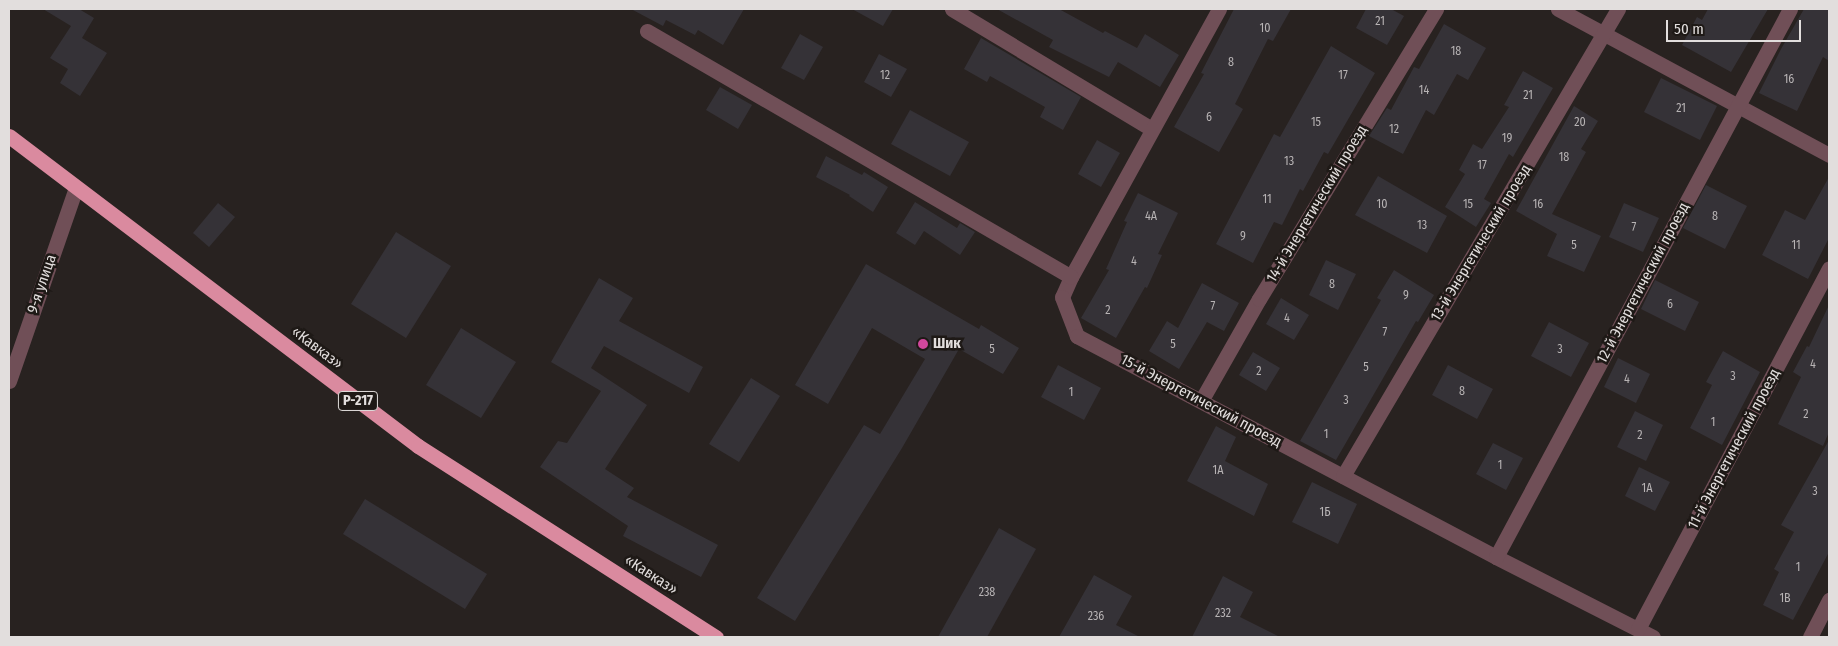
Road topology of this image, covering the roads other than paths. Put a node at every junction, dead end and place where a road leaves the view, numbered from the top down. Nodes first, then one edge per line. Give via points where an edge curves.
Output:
1 (952, 9) edge
2 (1219, 9) edge
3 (1436, 9) edge
4 (1558, 9) edge
5 (1618, 9) edge
6 (1790, 9) edge
7 (646, 31) dead end
8 (1605, 33) junction
9 (1738, 106) junction
10 (1152, 129) junction
11 (9, 136) edge
12 (1829, 155) edge
13 (76, 188) junction
14 (1829, 268) edge
15 (1071, 277) junction
16 (9, 381) edge
17 (1201, 402) junction
18 (1343, 476) junction
19 (1496, 557) junction
20 (1829, 600) edge
21 (1638, 630) junction
22 (716, 637) edge
23 (1653, 637) edge
24 (1810, 637) edge

1 - 10 street
2 - 10 street, 15-й Энергетический проезд
3 - 17 street, 14-й Энергетический проезд via 1259,299
4 - 8 street
5 - 8 street, 13-й Энергетический проезд
6 - 9 street, 12-й Энергетический проезд
7 - 15 street
8 - 9 street
8 - 18 street, 13-й Энергетический проезд
9 - 12 street
9 - 19 street, 12-й Энергетический проезд
10 - 15 street, 15-й Энергетический проезд
11 - 13 highway, «Кавказ» / Р-217
13 - 16 street, 9-я улица
13 - 22 highway, «Кавказ» / Р-217 via 418,446
14 - 21 street, 11-й Энергетический проезд
15 - 17 street, 15-й Энергетический проезд via 1062,297 1077,336
17 - 18 street, 15-й Энергетический проезд
18 - 19 street, 15-й Энергетический проезд
19 - 21 street, 15-й Энергетический проезд
20 - 24 street
21 - 23 street, 15-й Энергетический проезд

